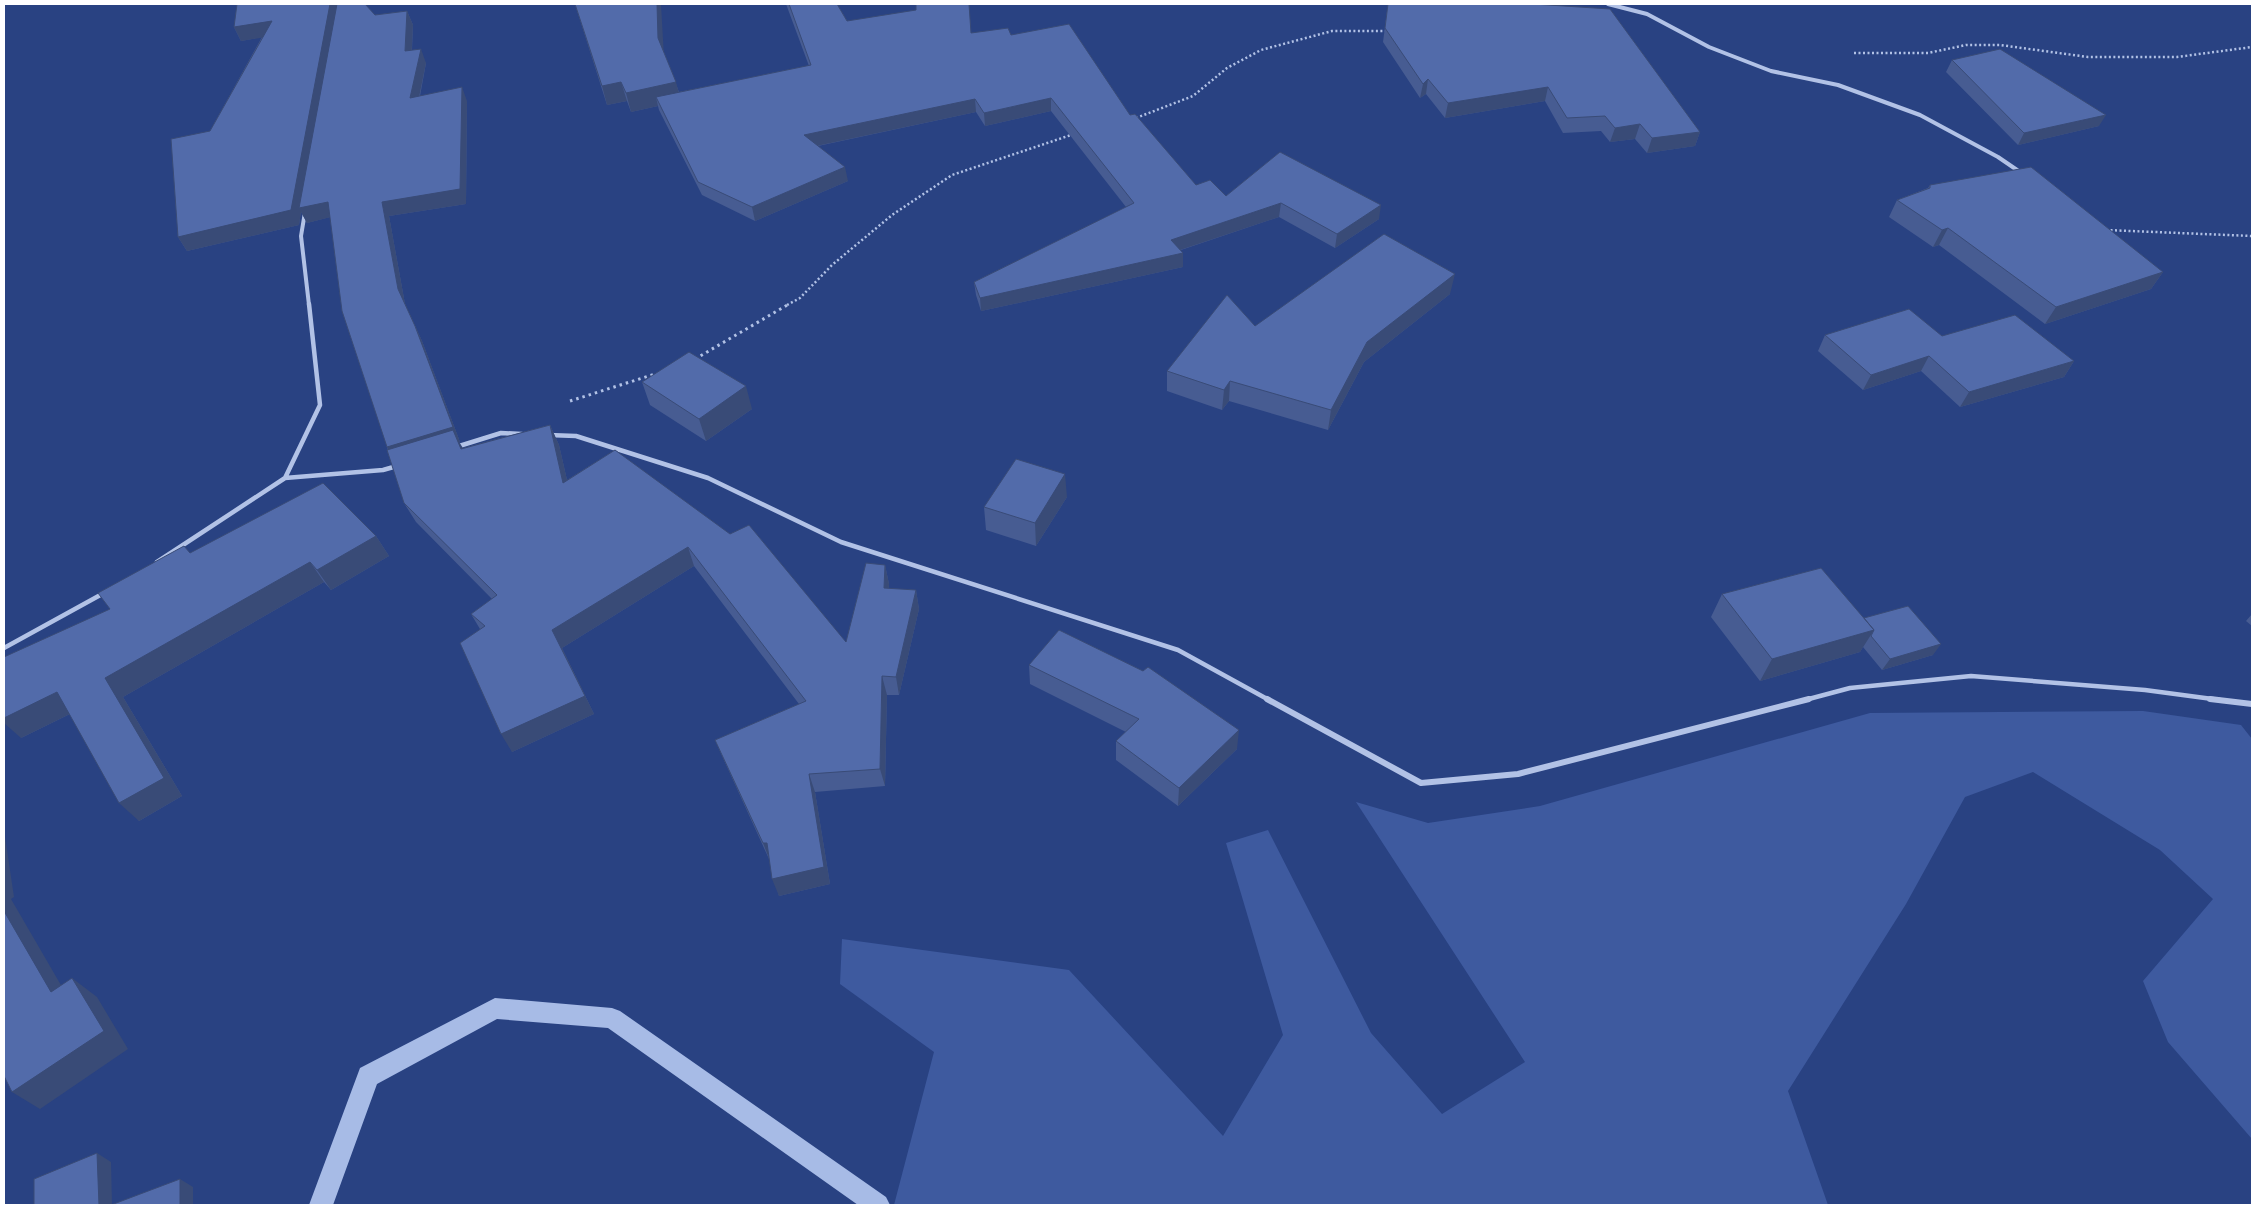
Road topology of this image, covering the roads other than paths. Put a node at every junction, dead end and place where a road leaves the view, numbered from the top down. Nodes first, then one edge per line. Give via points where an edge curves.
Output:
1 (1608, 4) edge
2 (2022, 174) edge
3 (306, 208) edge
4 (529, 434) edge
5 (538, 434) edge
6 (447, 450) edge
7 (402, 464) edge
8 (285, 478) junction
9 (155, 563) edge
10 (114, 588) edge
11 (4, 648) edge
12 (2252, 704) edge

1 - 2 street via 1647,14 1709,47 1771,71 1838,85 1920,115 1998,157
3 - 8 street via 301,236 320,405
4 - 6 street via 501,433
5 - 12 street via 576,436 708,478 841,542 1178,650 1422,783 1518,774 1850,688 1971,676 2145,690
7 - 8 street via 384,470
8 - 9 street
10 - 11 street

